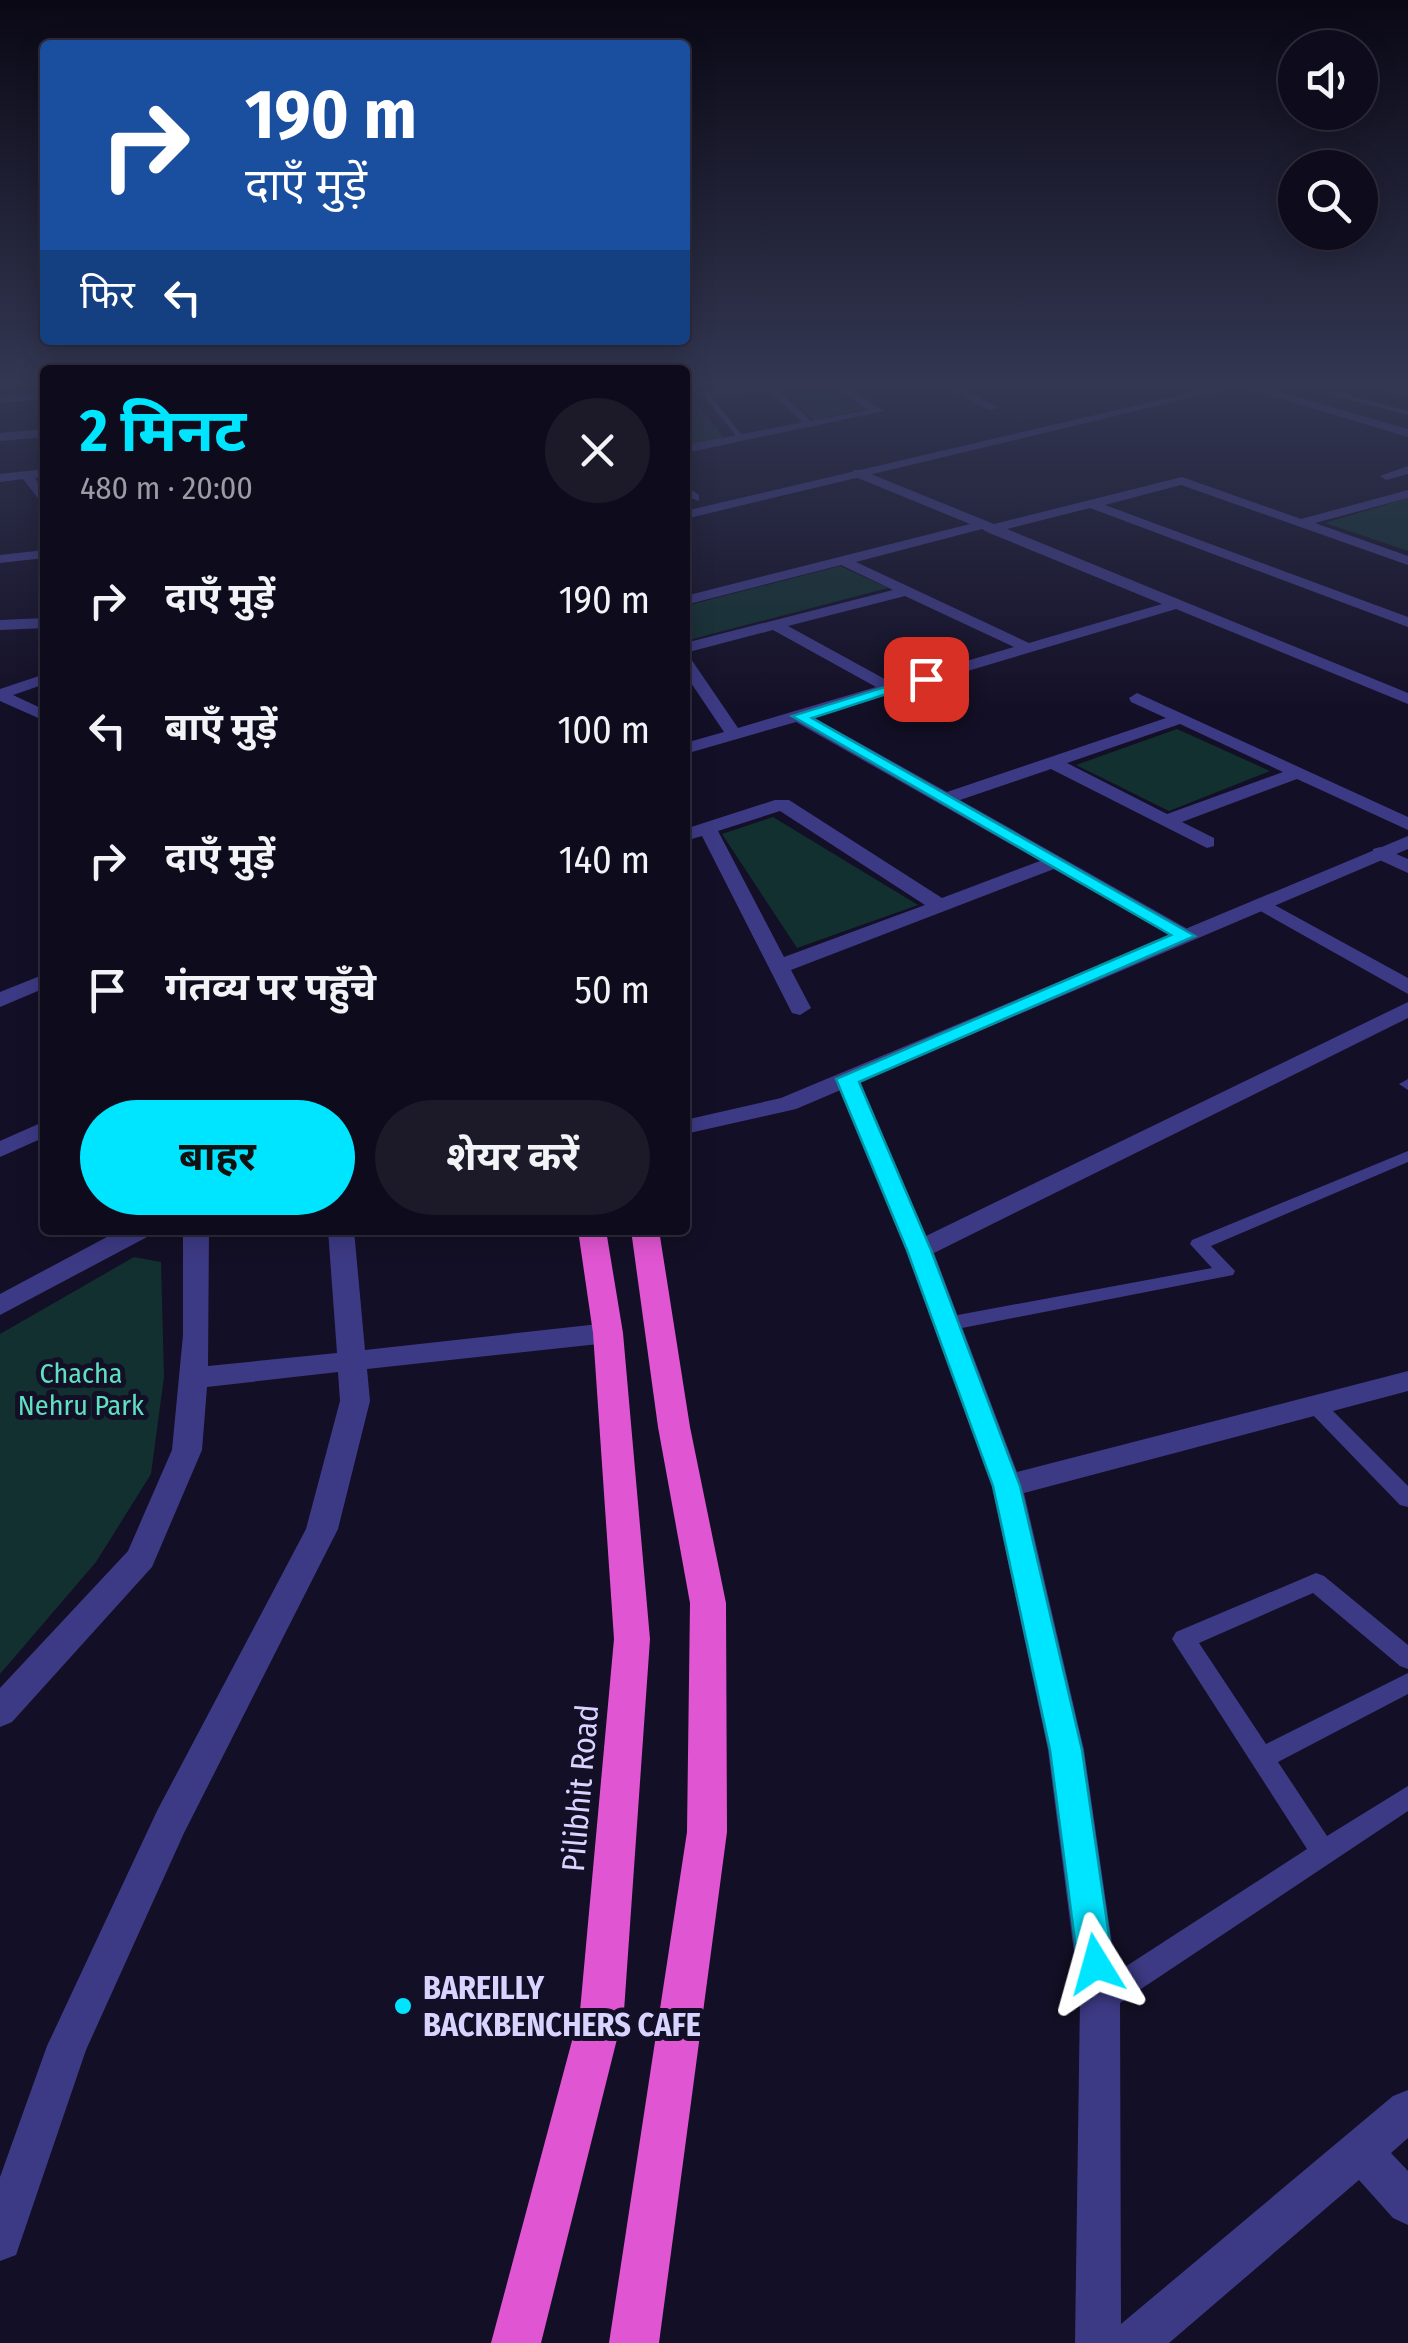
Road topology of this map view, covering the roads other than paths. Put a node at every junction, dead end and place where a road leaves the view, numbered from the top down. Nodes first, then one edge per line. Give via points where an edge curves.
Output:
1 (770, 493) edge
2 (907, 493) edge
3 (1133, 493) edge
4 (1217, 493) edge
5 (1408, 494) edge
6 (1091, 504) junction
7 (690, 513) edge
8 (1302, 523) junction
9 (987, 527) junction
10 (40, 555) edge
11 (0, 559) edge
12 (843, 561) junction
13 (1408, 561) edge
14 (908, 591) junction
15 (690, 600) edge
16 (1176, 604) junction
17 (40, 622) edge
18 (1408, 622) edge
19 (0, 625) edge
20 (774, 625) junction
21 (40, 634) edge
22 (0, 636) edge
23 (690, 647) edge
24 (1028, 648) junction
25 (40, 665) edge
26 (690, 670) edge
27 (0, 678) edge
28 (40, 681) edge
29 (891, 689) junction
30 (0, 694) edge
31 (1137, 698) dead end
32 (1407, 698) edge
33 (40, 714) edge
34 (799, 716) junction
35 (1180, 718) junction
36 (734, 736) junction
37 (690, 748) edge
38 (1052, 762) junction
39 (1298, 773) junction
40 (945, 799) junction
41 (1166, 821) junction
42 (1408, 824) edge
43 (707, 828) junction
44 (690, 833) edge
45 (1207, 842) dead end
46 (1408, 842) edge
47 (1380, 854) junction
48 (1056, 862) junction
49 (1408, 867) edge
50 (1262, 904) junction
51 (941, 906) junction
52 (1186, 936) junction
53 (778, 967) junction
54 (40, 982) edge
55 (1408, 987) edge
56 (0, 1000) edge
57 (800, 1008) dead end
58 (1408, 1008) edge
59 (847, 1079) junction
60 (690, 1126) edge
61 (40, 1130) edge
62 (0, 1150) edge
63 (1408, 1156) edge
64 (131, 1235) edge
65 (196, 1235) edge
66 (341, 1235) edge
67 (593, 1235) edge
68 (646, 1235) edge
69 (919, 1250) junction
70 (0, 1306) edge
71 (947, 1324) junction
72 (608, 1333) junction
73 (349, 1360) junction
74 (194, 1378) junction
75 (1408, 1381) edge
76 (1317, 1407) junction
77 (1006, 1486) junction
78 (1408, 1498) edge
79 (1408, 1658) edge
80 (1408, 1683) edge
81 (0, 1712) edge
82 (1262, 1758) junction
83 (1408, 1797) edge
84 (1324, 1852) junction
85 (1100, 2000) junction
86 (1408, 2111) edge
87 (1360, 2151) junction
88 (1408, 2203) edge
89 (0, 2238) edge
90 (516, 2343) edge
91 (634, 2343) edge
92 (1098, 2343) edge
93 (1134, 2343) edge

1 - 7 street
2 - 9 street
3 - 6 street
4 - 8 street
5 - 8 street
6 - 9 street
6 - 18 street
8 - 13 street
9 - 12 street
9 - 16 street
10 - 11 street
12 - 14 street
12 - 15 street
14 - 20 street
14 - 24 street
16 - 24 street
16 - 32 street
17 - 19 street
20 - 23 street
20 - 29 street
21 - 22 street
24 - 29 street
25 - 27 street
26 - 36 street
28 - 30 street
29 - 34 street
30 - 33 street
31 - 35 street
34 - 36 street
34 - 40 street
35 - 38 street
35 - 39 street
36 - 37 street
38 - 40 street
38 - 41 street
39 - 41 street
39 - 42 street
40 - 48 street
41 - 45 street
43 - 44 street
43 - 51 street via 782,804
43 - 53 street
46 - 47 street
47 - 49 street
47 - 50 street
48 - 51 street
48 - 52 street
50 - 52 street
50 - 55 street
51 - 53 street
52 - 59 street
53 - 57 street
54 - 56 street
58 - 69 street
59 - 60 street via 788,1104
59 - 69 street
61 - 62 street
63 - 71 lane via 1199,1244 1226,1270
64 - 70 street
65 - 74 street
66 - 73 street
67 - 72 highway, Pilibhit Road
68 - 91 highway via 708,1603 707,1812
69 - 71 street
71 - 77 street
72 - 73 street
72 - 90 highway, Pilibhit Road via 632,1638 602,2011
73 - 74 street
73 - 89 street via 355,1402 322,1530 170,1824 67,2046
74 - 81 street via 187,1450 141,1558
75 - 76 street
76 - 77 street
76 - 78 lane
77 - 85 street via 1066,1750
79 - 82 lane via 1316,1582 1184,1639
80 - 82 lane
82 - 84 lane
83 - 84 lane
84 - 85 lane
85 - 92 street
86 - 87 street
87 - 88 street
87 - 93 street

